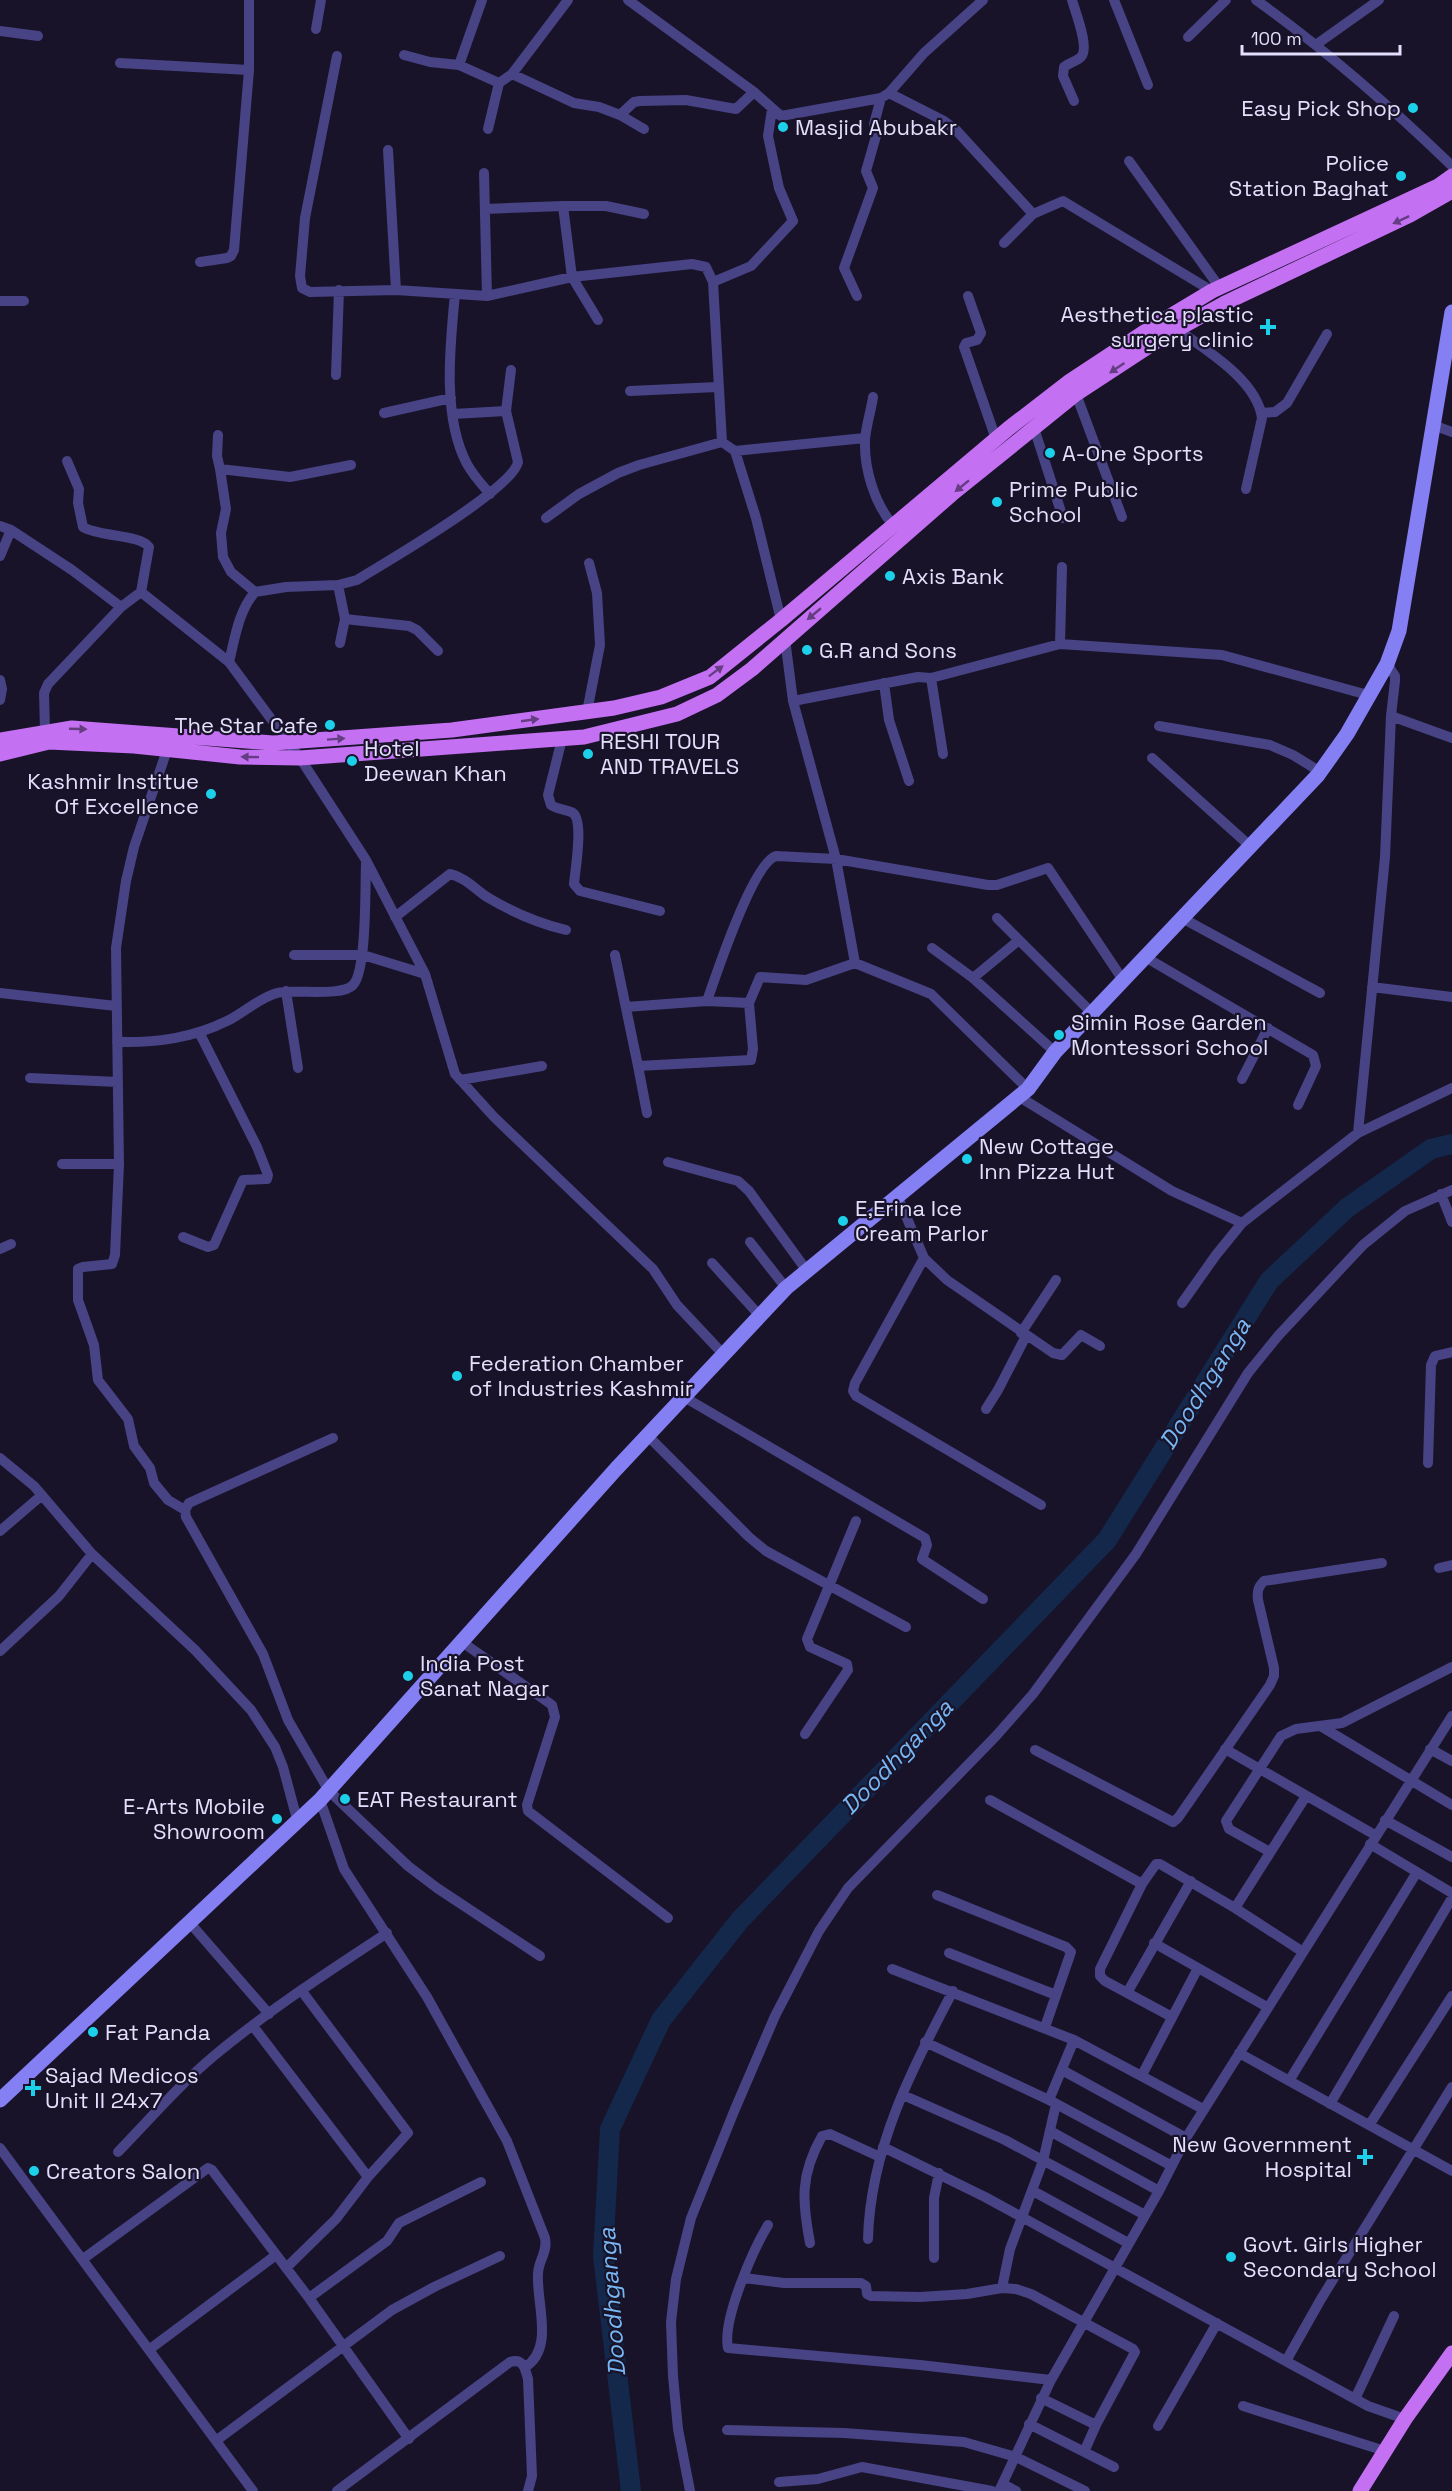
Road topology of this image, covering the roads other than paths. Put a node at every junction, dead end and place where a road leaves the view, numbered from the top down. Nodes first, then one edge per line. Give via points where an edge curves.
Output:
1 (249, 0) edge
2 (321, 0) edge
3 (482, 0) edge
4 (568, 0) edge
5 (628, 0) edge
6 (983, 0) edge
7 (1072, 0) edge
8 (1114, 0) edge
9 (1226, 0) edge
10 (1256, 0) edge
11 (1379, 0) edge
12 (316, 29) dead end
13 (0, 31) edge
14 (38, 36) dead end
15 (1188, 37) dead end
16 (1317, 44) junction
17 (404, 55) dead end
18 (337, 56) dead end
19 (120, 63) dead end
20 (459, 65) junction
21 (249, 70) junction
22 (512, 74) junction
23 (499, 83) junction
24 (1148, 85) dead end
25 (754, 92) junction
26 (885, 96) junction
27 (1074, 101) dead end
28 (772, 109) junction
29 (620, 115) junction
30 (488, 129) dead end
31 (644, 129) dead end
32 (388, 150) dead end
33 (1129, 160) dead end
34 (1452, 166) edge
35 (484, 173) dead end
36 (1452, 176) edge
37 (1450, 195) edge
38 (563, 206) junction
39 (485, 209) junction
40 (644, 214) dead end
41 (1033, 214) junction
42 (1004, 243) dead end
43 (200, 262) dead end
44 (572, 277) junction
45 (713, 282) junction
46 (1216, 289) junction
47 (339, 290) junction
48 (396, 290) junction
49 (455, 294) junction
50 (487, 296) junction
51 (857, 296) dead end
52 (968, 296) dead end
53 (24, 301) dead end
54 (0, 302) edge
55 (598, 320) dead end
56 (1451, 322) edge
57 (1178, 329) junction
58 (1327, 334) dead end
59 (511, 370) dead end
60 (336, 375) dead end
61 (717, 387) junction
62 (630, 391) dead end
63 (1076, 394) junction
64 (873, 397) dead end
65 (451, 398) junction
66 (506, 411) junction
67 (384, 413) dead end
68 (1261, 413) junction
69 (453, 414) junction
70 (1433, 425) junction
71 (1034, 428) junction
72 (1452, 432) edge
73 (218, 435) dead end
74 (865, 438) junction
75 (996, 439) junction
76 (722, 442) junction
77 (735, 451) junction
78 (67, 461) dead end
79 (351, 465) dead end
80 (220, 469) junction
81 (1246, 489) dead end
82 (490, 494) junction
83 (1122, 517) dead end
84 (546, 518) dead end
85 (1063, 518) dead end
86 (893, 525) junction
87 (5, 528) edge
88 (0, 555) edge
89 (589, 563) dead end
90 (1062, 567) dead end
91 (338, 585) junction
92 (141, 592) junction
93 (255, 592) junction
94 (121, 607) junction
95 (345, 619) junction
96 (781, 620) junction
97 (784, 639) junction
98 (340, 643) dead end
99 (1060, 644) junction
100 (438, 651) dead end
101 (229, 662) junction
102 (1388, 664) junction
103 (931, 678) junction
104 (0, 680) edge
105 (884, 683) junction
106 (1368, 695) junction
107 (0, 700) edge
108 (794, 701) junction
109 (587, 712) junction
110 (1391, 716) junction
111 (1159, 726) dead end
112 (45, 731) junction
113 (1452, 738) edge
114 (562, 739) junction
115 (0, 740) edge
116 (287, 742) junction
117 (167, 750) junction
118 (0, 754) edge
119 (943, 754) dead end
120 (300, 758) junction
121 (1152, 758) dead end
122 (1319, 771) junction
123 (909, 781) dead end
124 (1250, 846) junction
125 (836, 859) junction
126 (366, 860) junction
127 (660, 911) dead end
128 (395, 916) junction
129 (998, 918) dead end
130 (1182, 918) junction
131 (566, 930) dead end
132 (1019, 940) junction
133 (932, 948) dead end
134 (294, 955) dead end
135 (363, 955) junction
136 (615, 955) dead end
137 (1145, 957) junction
138 (855, 963) junction
139 (425, 974) junction
140 (974, 978) junction
141 (1123, 980) junction
142 (1372, 987) junction
143 (286, 991) junction
144 (0, 993) edge
145 (1320, 993) dead end
146 (1452, 997) edge
147 (708, 1001) junction
148 (748, 1003) junction
149 (116, 1006) junction
150 (626, 1006) junction
151 (1092, 1013) junction
152 (1268, 1028) junction
153 (199, 1032) junction
154 (117, 1042) junction
155 (1056, 1052) junction
156 (542, 1066) dead end
157 (638, 1066) junction
158 (298, 1068) dead end
159 (30, 1078) dead end
160 (460, 1080) junction
161 (1242, 1080) dead end
162 (118, 1082) junction
163 (1452, 1088) edge
164 (1023, 1092) junction
165 (1298, 1105) dead end
166 (647, 1113) dead end
167 (1358, 1133) junction
168 (668, 1162) dead end
169 (62, 1164) dead end
170 (119, 1164) junction
171 (1446, 1192) edge
172 (897, 1196) junction
173 (1452, 1222) edge
174 (1242, 1223) junction
175 (183, 1238) dead end
176 (750, 1242) dead end
177 (11, 1244) dead end
178 (0, 1249) edge
179 (924, 1258) junction
180 (712, 1263) dead end
181 (807, 1271) junction
182 (1056, 1280) dead end
183 (786, 1288) junction
184 (1182, 1303) dead end
185 (759, 1315) junction
186 (1024, 1335) junction
187 (1100, 1346) dead end
188 (1452, 1352) edge
189 (723, 1354) junction
190 (684, 1397) junction
191 (986, 1409) dead end
192 (648, 1436) junction
193 (333, 1438) dead end
194 (2, 1463) edge
195 (1428, 1463) dead end
196 (42, 1495) junction
197 (1041, 1505) dead end
198 (185, 1510) junction
199 (856, 1521) dead end
200 (0, 1531) edge
201 (92, 1554) junction
202 (1382, 1563) dead end
203 (1452, 1564) edge
204 (1439, 1568) dead end
205 (830, 1588) junction
206 (983, 1599) dead end
207 (906, 1627) dead end
208 (462, 1642) junction
209 (0, 1651) edge
210 (1452, 1667) edge
211 (1452, 1717) edge
212 (1322, 1727) junction
213 (806, 1734) dead end
214 (1225, 1749) junction
215 (1430, 1749) junction
216 (1035, 1750) dead end
217 (1452, 1761) edge
218 (1260, 1769) junction
219 (1410, 1781) junction
220 (325, 1795) junction
221 (1306, 1796) junction
222 (990, 1800) dead end
223 (1452, 1805) edge
224 (1384, 1820) junction
225 (298, 1822) junction
226 (1372, 1840) junction
227 (1270, 1852) junction
228 (1452, 1857) edge
229 (1417, 1872) junction
230 (1191, 1881) junction
231 (1143, 1884) junction
232 (1452, 1893) edge
233 (937, 1895) dead end
234 (1452, 1898) edge
235 (1235, 1908) junction
236 (668, 1918) dead end
237 (190, 1923) junction
238 (387, 1933) junction
239 (1154, 1943) junction
240 (1303, 1952) junction
241 (949, 1953) dead end
242 (540, 1956) dead end
243 (892, 1968) dead end
244 (1198, 1968) junction
245 (302, 1990) junction
246 (953, 1991) junction
247 (1127, 1993) junction
248 (1056, 1995) junction
249 (1452, 1996) edge
250 (1267, 2007) junction
251 (269, 2014) junction
252 (1172, 2017) junction
253 (253, 2026) junction
254 (1045, 2027) junction
255 (1074, 2040) junction
256 (926, 2042) junction
257 (1239, 2053) junction
258 (1062, 2070) junction
259 (1142, 2075) junction
260 (1289, 2082) junction
261 (1452, 2087) edge
262 (903, 2095) junction
263 (0, 2100) edge
264 (1449, 2101) edge
265 (1053, 2102) junction
266 (1330, 2104) junction
267 (1203, 2109) junction
268 (1370, 2124) junction
269 (1050, 2131) junction
270 (1186, 2138) junction
271 (0, 2148) edge
272 (1414, 2150) junction
273 (118, 2152) dead end
274 (881, 2152) junction
275 (1043, 2161) junction
276 (1172, 2166) junction
277 (1452, 2171) edge
278 (939, 2173) junction
279 (368, 2177) junction
280 (481, 2182) dead end
281 (1033, 2191) junction
282 (1159, 2191) junction
283 (1144, 2215) junction
284 (1021, 2217) junction
285 (768, 2225) dead end
286 (868, 2240) dead end
287 (810, 2243) dead end
288 (1128, 2243) junction
289 (276, 2254) junction
290 (500, 2256) dead end
291 (934, 2258) dead end
292 (83, 2259) junction
293 (286, 2268) junction
294 (1113, 2268) junction
295 (744, 2278) junction
296 (1002, 2288) junction
297 (309, 2298) junction
298 (1394, 2316) dead end
299 (1082, 2321) junction
300 (1216, 2323) junction
301 (342, 2346) junction
302 (150, 2349) junction
303 (1452, 2353) edge
304 (1286, 2361) junction
305 (525, 2367) junction
306 (1051, 2380) junction
307 (1041, 2398) junction
308 (1355, 2399) junction
309 (1243, 2406) dead end
310 (1406, 2419) junction
311 (1029, 2424) junction
312 (1096, 2425) junction
313 (1158, 2426) dead end
314 (727, 2430) dead end
315 (409, 2439) junction
316 (217, 2440) junction
317 (1385, 2451) junction
318 (1084, 2452) junction
319 (1016, 2457) junction
320 (1114, 2467) dead end
321 (779, 2482) dead end
322 (1001, 2487) edge
323 (253, 2491) edge
324 (337, 2491) edge
325 (528, 2491) edge
326 (690, 2491) edge
327 (992, 2491) edge
328 (1016, 2491) edge
329 (1085, 2491) edge
330 (1360, 2491) edge

1 - 21 street
2 - 12 street
3 - 20 street
4 - 22 street
5 - 25 street
6 - 26 street via 924,53
7 - 27 street via 1084,41 1080,58 1064,67 1063,76
8 - 24 street
9 - 15 street
10 - 16 street
11 - 16 street
13 - 14 street
16 - 34 street
17 - 20 street
18 - 47 street via 305,218 300,283 310,292
19 - 21 street
20 - 23 street
21 - 43 street via 233,254
22 - 23 street
22 - 29 street via 574,103
23 - 30 street
25 - 28 street
25 - 29 street via 736,109 686,100 640,101
26 - 28 street via 786,117
26 - 41 street via 956,130
26 - 51 street via 874,124 876,136 866,171 873,188 844,268
28 - 45 street via 768,136 779,188 793,221 751,266
29 - 31 street
32 - 48 street
33 - 46 street
35 - 39 street
36 - 46 main road
37 -> 57 main road
38 - 39 street
38 - 40 street via 606,206
38 - 44 street
39 - 50 street
41 - 42 street
41 - 46 street via 1065,202
44 - 45 street via 692,264 706,267
44 - 50 street
44 - 55 street
45 - 61 street
46 - 75 main road via 1070,381
47 - 48 street
47 - 60 street
48 - 49 street
49 - 50 street
49 - 65 street
52 - 75 street via 981,333 964,347
53 - 54 street
56 - 70 main road
57 -> 63 main road
57 - 68 street via 1232,371 1253,394
58 - 68 street via 1287,403 1275,412
59 - 66 street
61 - 62 street
61 - 76 street
63 - 71 main road
63 - 83 street
64 - 74 street
65 - 67 street
65 - 69 street
66 - 69 street
66 - 82 street via 518,462
68 - 81 street
69 - 82 street via 464,458
70 - 72 street
70 - 102 main road via 1399,631
71 - 85 street
71 -> 97 main road
73 - 80 street
74 - 77 street
74 - 86 street via 876,496
75 - 86 main road
76 - 77 street
76 - 84 street via 618,473
77 - 96 street
78 - 92 street via 79,489 83,527 149,547
79 - 80 street via 290,477
80 - 93 street via 226,509 220,533 223,557 231,572
82 - 91 street via 357,580
86 - 96 main road
87 - 88 street
87 - 94 street
89 - 109 street via 597,593 600,645
90 - 99 street
91 - 93 street
91 - 95 street
92 - 94 street
92 - 101 street
93 - 101 street via 241,614
94 - 112 street via 48,684
95 - 98 street
95 - 100 street via 409,626
109 -> 96 main road via 661,697 710,677
97 - 108 street
97 - 114 main road via 717,695 677,714
99 - 103 street
99 - 106 street via 1222,655
101 - 116 street
102 - 106 main road
102 - 110 street via 1395,676
103 - 105 street
103 - 119 street
104 - 107 street
105 - 108 street
105 - 123 street via 889,720
106 - 122 main road via 1347,734
108 - 125 street
116 -> 109 main road via 452,730
110 - 113 street
110 - 142 street
111 - 122 street via 1270,745
112 - 115 main road
112 -> 116 main road via 72,728
114 - 120 main road
114 - 127 street via 548,795 551,805 573,813 578,821 576,888
116 - 120 street
117 - 118 main road via 49,742
120 -> 117 main road
117 - 149 street via 126,881 116,948
120 - 126 street
121 - 124 street
122 - 124 main road
124 - 130 main road
125 - 138 street
125 - 141 street via 988,885 1048,868
125 - 147 street via 770,858 729,939
126 - 128 street
126 - 135 street
128 - 131 street via 450,874 536,923
128 - 139 street
129 - 132 street
130 - 137 main road
130 - 145 street
132 - 140 street
132 - 151 street
133 - 140 street
134 - 135 street
135 - 139 street
135 - 143 street via 357,979 347,990
136 - 150 street
137 - 141 main road
137 - 152 street
138 - 148 street via 806,980 760,977
138 - 164 street via 931,994
139 - 160 street via 449,1060
140 - 155 street
141 - 151 main road
142 - 146 street
142 - 167 street
143 - 153 street
143 - 158 street
144 - 149 street
147 - 148 street
147 - 150 street
148 - 157 street via 753,1049 748,1061
149 - 154 street
150 - 157 street
151 - 155 main road
152 - 161 street
152 - 165 street via 1315,1058 1316,1066
153 - 154 street via 165,1042
153 - 175 street via 268,1175 267,1179 243,1180 214,1245 208,1247
154 - 162 street
155 - 164 main road
156 - 160 street
157 - 166 street
159 - 162 street
160 - 189 street via 644,1261 677,1305
162 - 170 street
163 - 167 street
164 - 172 main road
164 - 174 street via 1172,1191
167 - 174 street
168 - 181 street via 738,1181
169 - 170 street
170 - 198 street via 115,1259 112,1264 78,1269 78,1300 94,1345 98,1380 128,1419 134,1446 150,1468 153,1483 168,1500
171 - 173 street
171 - 326 street via 1405,1211 1364,1245 1278,1336 1248,1373 1136,1554 1033,1694 848,1888 819,1931 775,2016 735,2109 691,2218 676,2279 671,2322 673,2376
172 - 179 street
172 - 181 main road
174 - 184 street
176 - 183 street
177 - 178 street
179 - 186 street via 947,1280
179 - 197 street via 853,1391
180 - 185 street
181 - 183 main road
182 - 186 street
183 - 185 main road
185 - 189 main road
186 - 187 street via 1058,1355 1081,1335
186 - 191 street
188 - 195 street via 1435,1356 1431,1365
189 - 190 main road
190 - 192 main road
190 - 206 street via 925,1538 922,1559
192 - 205 street via 749,1537
192 - 208 main road
193 - 198 street via 189,1503
194 - 196 street
196 - 200 street
196 - 201 street
198 - 220 street via 263,1654 288,1720
199 - 205 street
201 - 209 street via 59,1596
201 - 225 street via 195,1650 251,1710 283,1767
202 - 214 street via 1264,1581 1260,1585 1258,1600 1274,1676
203 - 204 street
205 - 207 street
205 - 213 street via 807,1643 847,1664 848,1670
208 - 220 main road
208 - 236 street via 555,1710 528,1811
210 - 212 street via 1342,1723
211 - 215 street
212 - 218 street via 1296,1729 1281,1736
212 - 219 street
214 - 216 street via 1173,1821
214 - 218 street
215 - 217 street
215 - 219 street
218 - 221 street
218 - 227 street via 1226,1826
219 - 223 street
219 - 224 street
220 - 225 main road
220 - 238 street via 344,1869
220 - 242 street via 437,1888
221 - 226 street
221 - 227 street
222 - 231 street
224 - 226 street
224 - 228 street
225 - 237 main road
226 - 229 street
226 - 240 street
227 - 235 street
229 - 232 street
229 - 260 street
230 - 231 street via 1160,1864 1152,1868
230 - 235 street
230 - 239 street
231 - 247 street via 1100,1969 1105,1981
233 - 248 street via 1066,1947 1071,1956
234 - 266 street
235 - 240 street
237 - 251 street
237 - 263 main road
238 - 245 street
238 - 305 street via 507,2141 545,2238 538,2272 540,2348
239 - 244 street
239 - 247 street
240 - 250 street
241 - 248 street
243 - 246 street
244 - 250 street
244 - 252 street
245 - 251 street
245 - 279 street via 407,2129 405,2138
246 - 254 street
246 - 256 street
247 - 252 street
248 - 254 street
249 - 268 street
250 - 257 street
251 - 253 street
252 - 259 street
253 - 273 street via 190,2077
253 - 279 street
254 - 255 street
255 - 258 street
255 - 259 street
256 - 262 street
256 - 265 street
257 - 260 street
257 - 267 street
258 - 265 street
258 - 270 street
259 - 267 street
260 - 266 street
261 - 264 street
262 - 274 street
262 - 275 street
264 - 272 street
265 - 269 street
265 - 276 street
266 - 268 street
267 - 270 street
268 - 272 street
269 - 275 street
269 - 282 street
270 - 276 street
271 - 292 street
272 - 277 street
272 - 304 street
274 - 278 street
274 - 286 street via 872,2188
274 - 287 street via 830,2134 822,2136 807,2173 803,2196
275 - 281 street
275 - 283 street
276 - 282 street
278 - 284 street
278 - 291 street via 934,2198
279 - 293 street via 336,2219
280 - 297 street via 399,2223 387,2241
281 - 284 street
281 - 288 street
282 - 283 street
283 - 288 street
284 - 294 street
284 - 296 street
285 - 295 street
288 - 294 street
289 - 292 street via 208,2168
289 - 293 street
289 - 302 street
290 - 301 street via 412,2298
292 - 302 street
293 - 297 street
294 - 299 street
294 - 300 street
295 - 296 street via 784,2283 861,2283 871,2296 955,2295
295 - 306 street via 729,2330 727,2346 732,2350
296 - 299 street via 1031,2294
297 - 301 street
298 - 308 street
299 - 306 street
299 - 312 street via 1135,2352
300 - 304 street
300 - 313 street
301 - 315 street
301 - 316 street
302 - 316 street
303 - 310 main road
304 - 308 street
305 - 315 street via 521,2362 510,2362
305 - 325 street via 532,2476
306 - 307 street
307 - 311 street
307 - 312 street
308 - 310 street
309 - 317 street
310 - 317 main road
311 - 318 street
311 - 319 street
312 - 318 street
314 - 319 street via 949,2440
315 - 324 street
316 - 323 street
317 - 330 main road
318 - 320 street
319 - 322 street
319 - 329 street
321 - 327 street via 809,2481 862,2467
322 - 328 street

